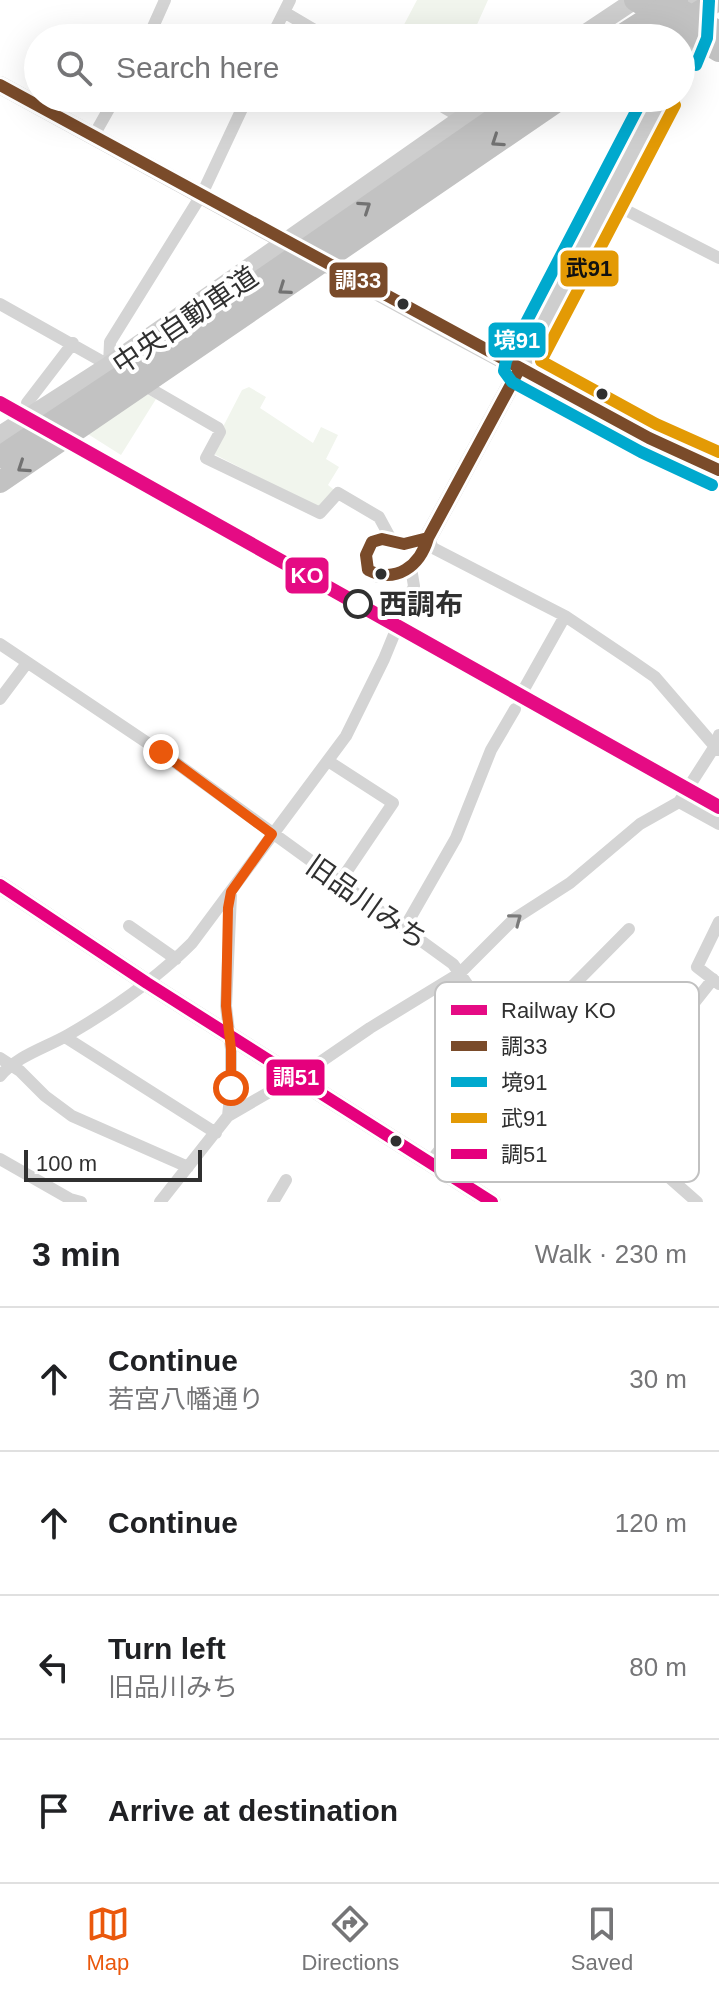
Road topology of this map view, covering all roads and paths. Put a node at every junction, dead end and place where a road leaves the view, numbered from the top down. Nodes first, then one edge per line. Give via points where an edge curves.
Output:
1 (165, 0) edge
2 (635, 0) edge
3 (656, 0) edge
4 (665, 0) edge
5 (677, 0) edge
6 (718, 0) edge
7 (285, 4) edge
8 (719, 9) edge
9 (692, 17) edge
10 (154, 24) edge
11 (277, 24) edge
12 (310, 24) edge
13 (599, 24) edge
14 (622, 24) edge
15 (639, 24) edge
16 (679, 24) edge
17 (691, 24) edge
18 (719, 32) edge
19 (719, 51) edge
20 (0, 85) edge
21 (24, 98) edge
22 (48, 112) edge
23 (107, 112) edge
24 (240, 112) edge
25 (452, 112) edge
26 (471, 112) edge
27 (503, 112) edge
28 (542, 112) edge
29 (654, 112) edge
30 (462, 118) junction
31 (93, 137) junction
32 (202, 194) junction
33 (608, 201) junction
34 (283, 241) junction
35 (719, 258) edge
36 (0, 304) edge
37 (73, 343) junction
38 (109, 365) junction
39 (520, 368) junction
40 (27, 403) dead end
41 (0, 435) edge
42 (0, 457) edge
43 (719, 470) edge
44 (0, 482) edge
45 (428, 538) junction
46 (392, 541) junction
47 (407, 544) junction
48 (416, 564) junction
49 (565, 616) junction
50 (0, 644) edge
51 (27, 663) junction
52 (524, 689) dead end
53 (0, 699) edge
54 (515, 709) dead end
55 (718, 744) edge
56 (328, 761) junction
57 (679, 802) junction
58 (719, 824) edge
59 (272, 834) junction
60 (339, 883) junction
61 (0, 885) edge
62 (231, 892) junction
63 (719, 922) edge
64 (129, 926) dead end
65 (405, 927) junction
66 (629, 929) dead end
67 (176, 959) junction
68 (460, 973) junction
69 (716, 981) edge
70 (445, 982) edge
71 (466, 982) edge
72 (579, 982) edge
73 (147, 983) junction
74 (435, 988) edge
75 (699, 1002) edge
76 (228, 1035) junction
77 (65, 1037) junction
78 (5, 1062) edge
79 (0, 1076) edge
80 (295, 1078) junction
81 (228, 1116) junction
82 (216, 1133) junction
83 (435, 1155) edge
84 (0, 1159) edge
85 (429, 1163) junction
86 (188, 1167) junction
87 (435, 1167) edge
88 (286, 1180) dead end
89 (460, 1182) edge
90 (674, 1182) edge
91 (81, 1202) edge
92 (160, 1202) edge
93 (273, 1202) edge
94 (492, 1202) edge
95 (697, 1202) edge

1 - 10 street
2 - 9 highway
2 - 13 street
3 - 14 highway
4 - 9 highway
5 - 15 highway, bridge
6 - 16 highway, bridge
7 - 11 street
7 - 12 street
8 - 17 highway, bridge
9 - 18 highway
9 - 19 highway
20 - 21 street
22 - 31 street
23 - 31 street
24 - 32 street
25 - 30 street
26 - 30 street
42 -> 27 highway, 中央自動車道, bridge
28 -> 44 highway, 中央自動車道, bridge
29 - 33 street
30 - 34 street
31 - 32 street
32 - 34 street
32 - 38 street via 110,342
33 - 35 street
33 - 39 street
34 - 38 street
34 - 39 street
36 - 37 street
37 - 38 street
37 - 40 street
38 - 41 street
38 - 46 street via 218,428 206,458 320,513 338,493 379,517
39 - 43 street
39 - 45 street
45 - 47 street
45 - 48 street
45 - 49 street via 433,548 450,558
46 - 47 street
46 - 48 street via 370,543 365,554 368,570 384,577
47 - 48 street
48 - 56 street via 414,586 384,659 358,715
49 - 52 street
49 - 55 street via 655,677
50 - 51 street, 旧品川みち
51 - 53 street
51 - 59 street, 旧品川みち
54 - 65 street via 491,750 456,838
55 - 57 street
56 - 59 street
56 - 60 street via 393,803
57 - 58 street
68 -> 57 street via 514,919 570,883 640,824
59 - 60 street, 旧品川みち
59 - 62 street
60 - 65 street, 旧品川みち
61 - 73 street
62 - 67 street
62 - 76 street
63 - 69 street via 697,967
64 - 67 street
65 - 68 street, 旧品川みち
66 - 72 street
67 - 73 street
68 - 70 street
68 - 71 street, 旧品川みち
69 - 75 street
73 - 76 street
73 - 77 street
74 - 80 street
76 - 80 street
76 - 81 street
77 - 78 street
77 - 82 street
78 - 79 street
78 - 86 street via 72,1116
80 - 81 street
80 - 85 street
81 - 82 street
82 - 86 street
83 - 85 street
84 - 91 street
85 - 87 street
86 - 92 street
88 - 93 street
89 - 94 street
90 - 95 street, 旧品川みち

